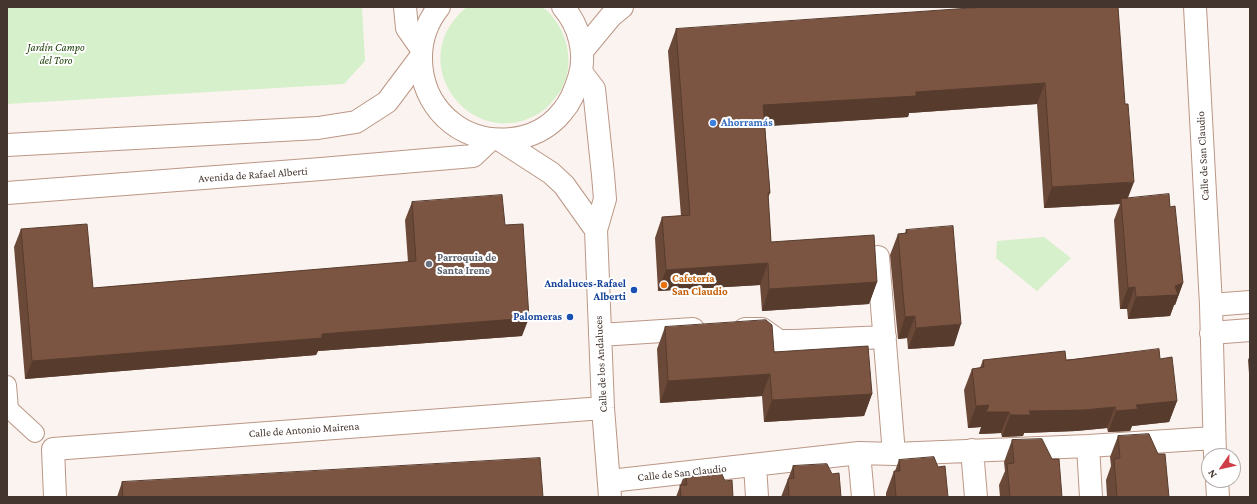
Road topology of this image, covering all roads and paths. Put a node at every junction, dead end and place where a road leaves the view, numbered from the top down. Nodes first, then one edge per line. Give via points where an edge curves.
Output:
1 (405, 7) edge
2 (439, 7) edge
3 (563, 7) edge
4 (622, 7) edge
5 (1195, 7) edge
6 (421, 53) junction
7 (582, 62) junction
8 (496, 139) junction
9 (7, 145) edge
10 (7, 193) edge
11 (596, 230) junction
12 (878, 256) dead end
13 (1250, 302) edge
14 (1211, 305) junction
15 (1250, 330) edge
16 (1211, 333) junction
17 (600, 335) junction
18 (885, 337) junction
19 (7, 385) edge
20 (603, 408) junction
21 (35, 433) dead end
22 (1088, 446) junction
23 (1214, 447) edge
24 (972, 450) junction
25 (859, 453) junction
26 (894, 454) junction
27 (755, 465) junction
28 (610, 489) edge
29 (55, 497) edge
30 (757, 497) edge
31 (863, 497) edge
32 (976, 497) edge
33 (1091, 497) edge

1 - 6 street via 407,28
2 - 6 street via 426,29
3 - 7 street via 569,13 578,32
4 - 7 street via 611,16
5 - 14 street, Calle de San Claudio
6 - 8 street via 425,86 436,106 452,123 469,133
6 - 9 street via 387,102 356,122 318,128
7 - 8 street via 573,97 561,114 546,127 529,135 515,139
7 - 11 street, Calle de los Andaluces via 594,89 604,175 605,199
8 - 10 street, Avenida de Rafael Alberti via 473,156
8 - 11 street via 551,173 564,186
11 - 17 street, Calle de los Andaluces
12 - 18 street
13 - 14 street
14 - 16 street, Calle de San Claudio
15 - 16 street
16 - 23 street, Calle de San Claudio
17 - 18 street via 678,329 762,329 779,340 786,341
17 - 20 street, Calle de los Andaluces
18 - 26 street
19 - 21 street via 9,409
20 - 28 street, Calle de los Andaluces
20 - 29 street, Calle de Antonio Mairena via 53,449
22 - 23 street, Calle de San Claudio
22 - 24 street, Calle de San Claudio
22 - 33 street
24 - 26 street, Calle de San Claudio
24 - 32 street
25 - 26 street, Calle de San Claudio
25 - 27 street, Calle de San Claudio
25 - 31 street
27 - 28 street, Calle de San Claudio
27 - 30 street

